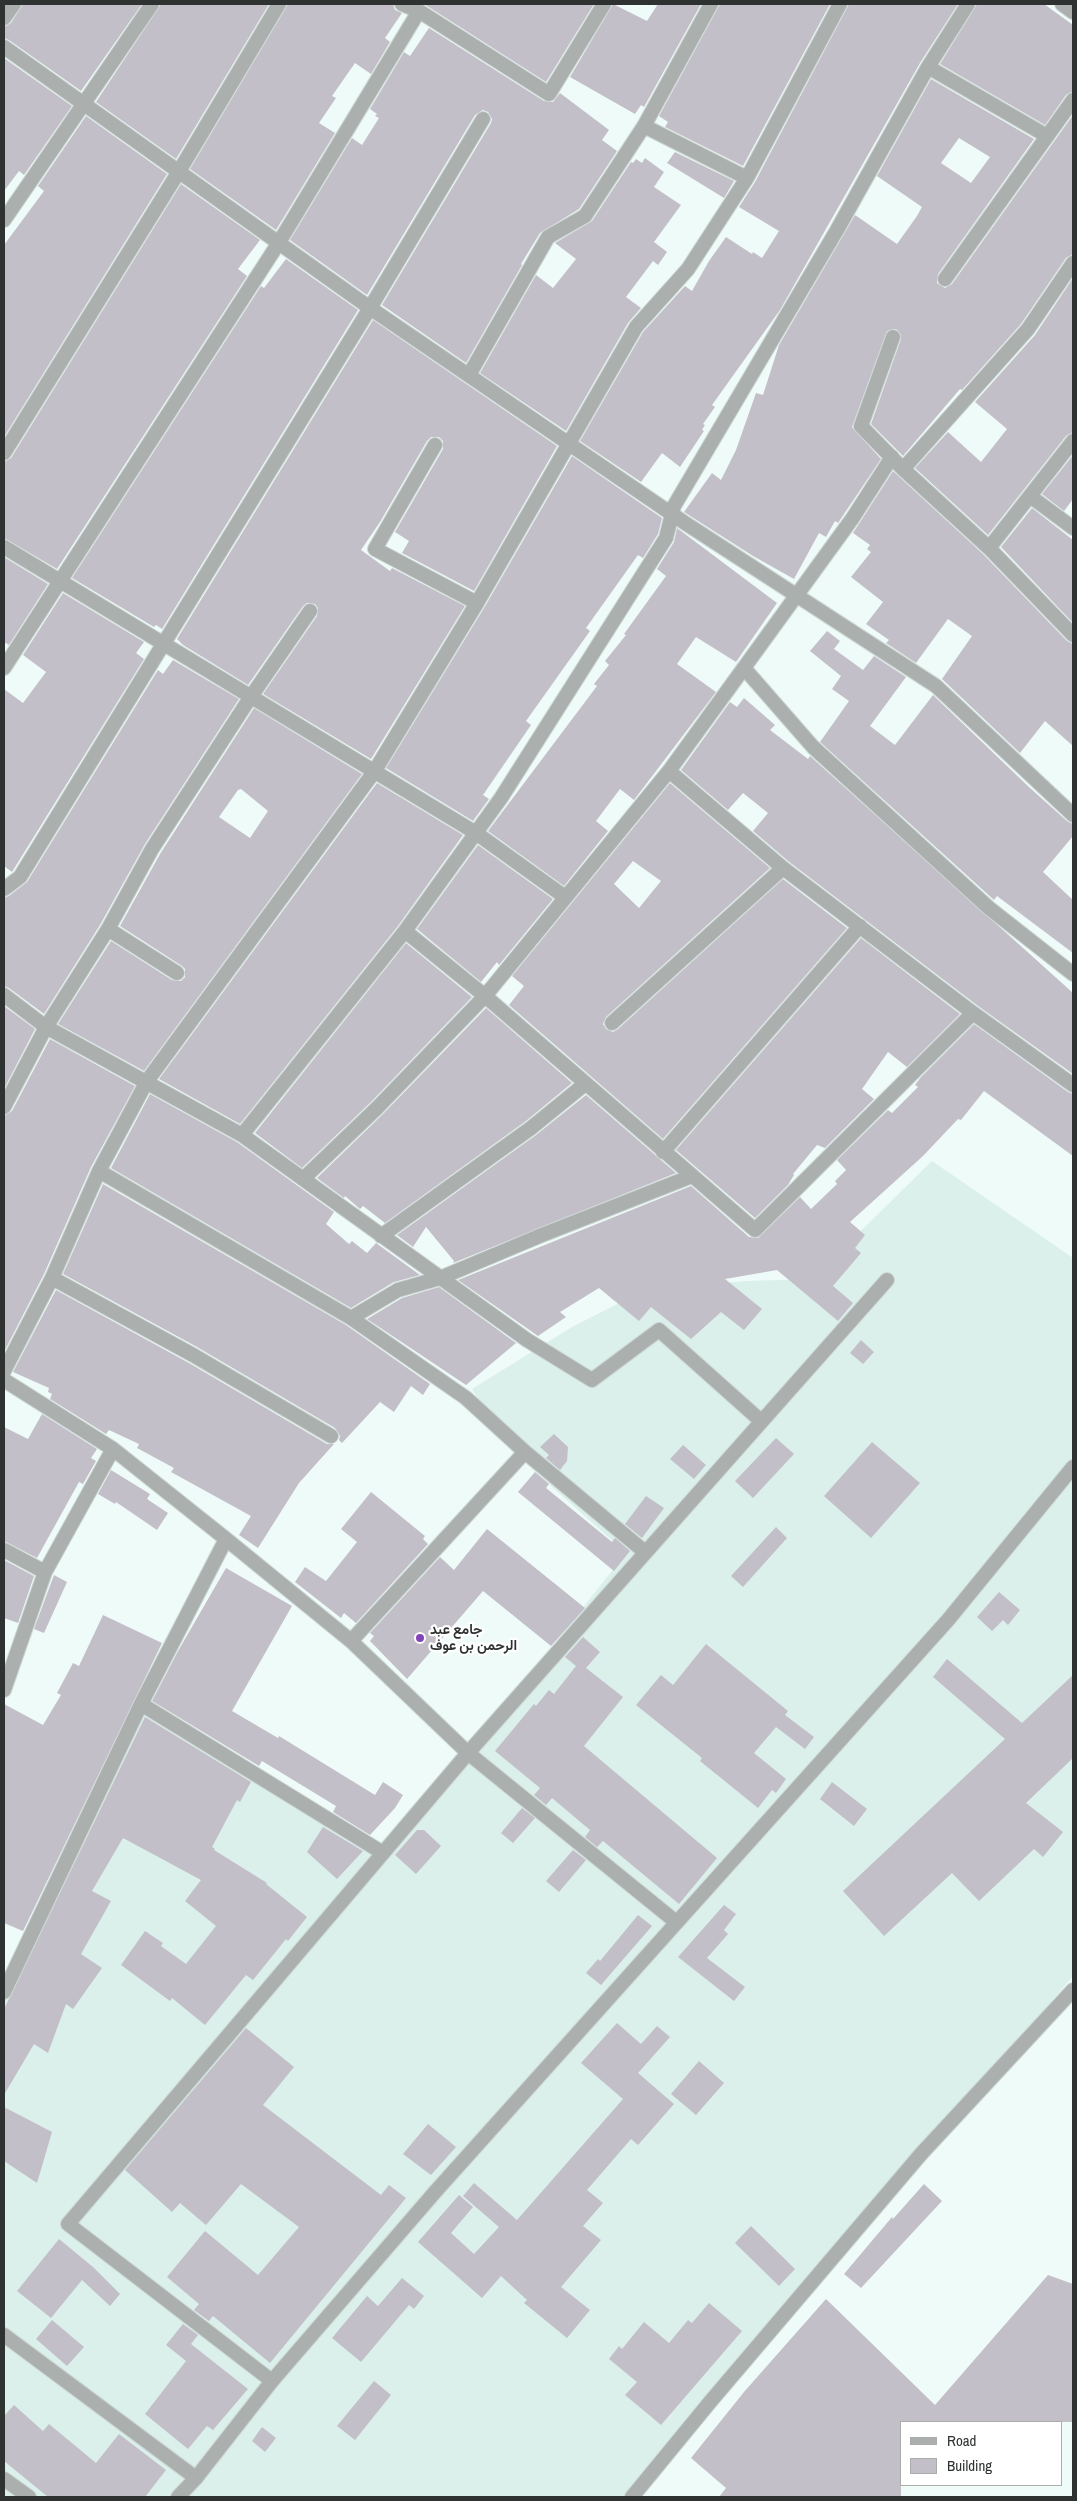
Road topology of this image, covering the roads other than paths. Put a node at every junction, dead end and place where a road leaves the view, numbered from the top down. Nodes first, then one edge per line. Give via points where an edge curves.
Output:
1 (14, 4) edge
2 (152, 4) edge
3 (279, 4) edge
4 (402, 4) edge
5 (604, 4) edge
6 (711, 4) edge
7 (840, 4) edge
8 (968, 4) edge
9 (1062, 4) edge
10 (419, 11) junction
11 (1073, 12) edge
12 (4, 18) edge
13 (4, 47) edge
14 (928, 67) junction
15 (1073, 100) edge
16 (83, 104) junction
17 (483, 119) dead end
18 (644, 126) junction
19 (1047, 136) junction
20 (178, 173) junction
21 (747, 178) junction
22 (4, 220) edge
23 (278, 244) junction
24 (1073, 263) edge
25 (945, 279) dead end
26 (370, 308) junction
27 (893, 338) dead end
28 (469, 375) junction
29 (1073, 441) edge
30 (568, 444) junction
31 (435, 445) dead end
32 (4, 453) edge
33 (892, 457) junction
34 (903, 469) junction
35 (1030, 496) junction
36 (672, 514) junction
37 (1073, 528) edge
38 (4, 547) edge
39 (988, 548) junction
40 (59, 580) junction
41 (796, 596) junction
42 (477, 603) junction
43 (310, 611) dead end
44 (1073, 635) edge
45 (162, 645) junction
46 (4, 668) edge
47 (744, 668) junction
48 (250, 698) junction
49 (669, 771) junction
50 (374, 772) junction
51 (1073, 815) edge
52 (476, 833) junction
53 (783, 868) junction
54 (4, 888) edge
55 (565, 897) junction
56 (860, 926) junction
57 (108, 929) junction
58 (404, 931) junction
59 (177, 973) dead end
60 (1073, 974) edge
61 (4, 995) edge
62 (485, 996) junction
63 (973, 1013) junction
64 (612, 1023) dead end
65 (46, 1026) junction
66 (147, 1081) junction
67 (585, 1084) junction
68 (1073, 1085) edge
69 (4, 1107) edge
70 (242, 1135) junction
71 (663, 1152) junction
72 (99, 1171) junction
73 (692, 1176) junction
74 (304, 1180) junction
75 (382, 1236) junction
76 (52, 1278) junction
77 (440, 1278) junction
78 (887, 1280) dead end
79 (351, 1318) junction
80 (4, 1371) edge
81 (4, 1380) edge
82 (762, 1421) junction
83 (330, 1436) dead end
84 (113, 1449) junction
85 (525, 1452) junction
86 (1073, 1467) edge
87 (226, 1539) junction
88 (4, 1550) edge
89 (646, 1552) junction
90 (45, 1572) junction
91 (351, 1641) junction
92 (5, 1681) edge
93 (141, 1704) junction
94 (468, 1753) junction
95 (383, 1853) junction
96 (676, 1922) junction
97 (1073, 1990) edge
98 (4, 1992) edge
99 (4, 2335) edge
100 (272, 2381) junction
101 (196, 2478) junction
102 (4, 2479) edge
103 (30, 2497) edge
104 (178, 2497) edge
105 (632, 2497) edge

1 - 12 street
2 - 16 street
3 - 20 street
4 - 10 street
5 - 10 street via 549,94
6 - 18 street
7 - 21 street
8 - 14 street
9 - 11 street
10 - 23 street
13 - 16 street
14 - 19 street
14 - 36 street
15 - 19 street
16 - 20 street
16 - 22 street
17 - 26 street
18 - 21 street
18 - 28 street via 585,216 548,238
19 - 25 street
20 - 23 street
20 - 32 street
21 - 30 street via 688,269 636,327
23 - 26 street
23 - 40 street
24 - 34 street via 1028,329
26 - 28 street
26 - 45 street
27 - 33 street via 861,426
28 - 30 street
29 - 35 street
30 - 36 street
30 - 42 street
31 - 42 street via 375,549
33 - 34 street
33 - 41 street
34 - 39 street
35 - 37 street
35 - 39 street
36 - 41 street
36 - 52 street via 666,538
38 - 40 street
39 - 44 street
40 - 45 street
40 - 46 street
41 - 47 street
41 - 51 street via 936,686
42 - 50 street
43 - 48 street
45 - 48 street
45 - 54 street via 20,877
47 - 49 street
47 - 60 street via 813,747 989,908
48 - 50 street
48 - 57 street via 152,849
49 - 53 street
49 - 55 street
50 - 52 street
50 - 66 street
52 - 55 street
52 - 58 street
53 - 56 street
53 - 64 street
55 - 62 street
56 - 63 street
56 - 71 street
57 - 59 street
57 - 65 street
58 - 62 street
58 - 70 street
61 - 65 street
62 - 67 street
62 - 74 street
63 - 68 street
63 - 73 street via 755,1230
65 - 66 street
65 - 69 street
66 - 70 street
66 - 72 street
67 - 71 street
67 - 75 street via 531,1128
70 - 74 street
71 - 73 street
72 - 76 street
72 - 79 street
73 - 77 street via 542,1234
74 - 75 street
75 - 77 street
76 - 80 street
76 - 83 street via 193,1355
77 - 79 street via 398,1290
77 - 82 street via 527,1340 592,1380 659,1330
78 - 82 street
79 - 85 street via 466,1398
81 - 84 street
82 - 89 street
84 - 87 street
84 - 90 street
85 - 89 street
85 - 91 street
86 - 96 street via 948,1620
87 - 91 street
87 - 93 street
88 - 90 street
89 - 94 street
90 - 92 street
91 - 94 street
93 - 95 street
93 - 98 street
94 - 95 street
94 - 96 street
95 - 100 street via 68,2224
96 - 100 street via 435,2192
97 - 105 street via 921,2154
99 - 101 street
100 - 101 street
101 - 104 street
102 - 103 street

